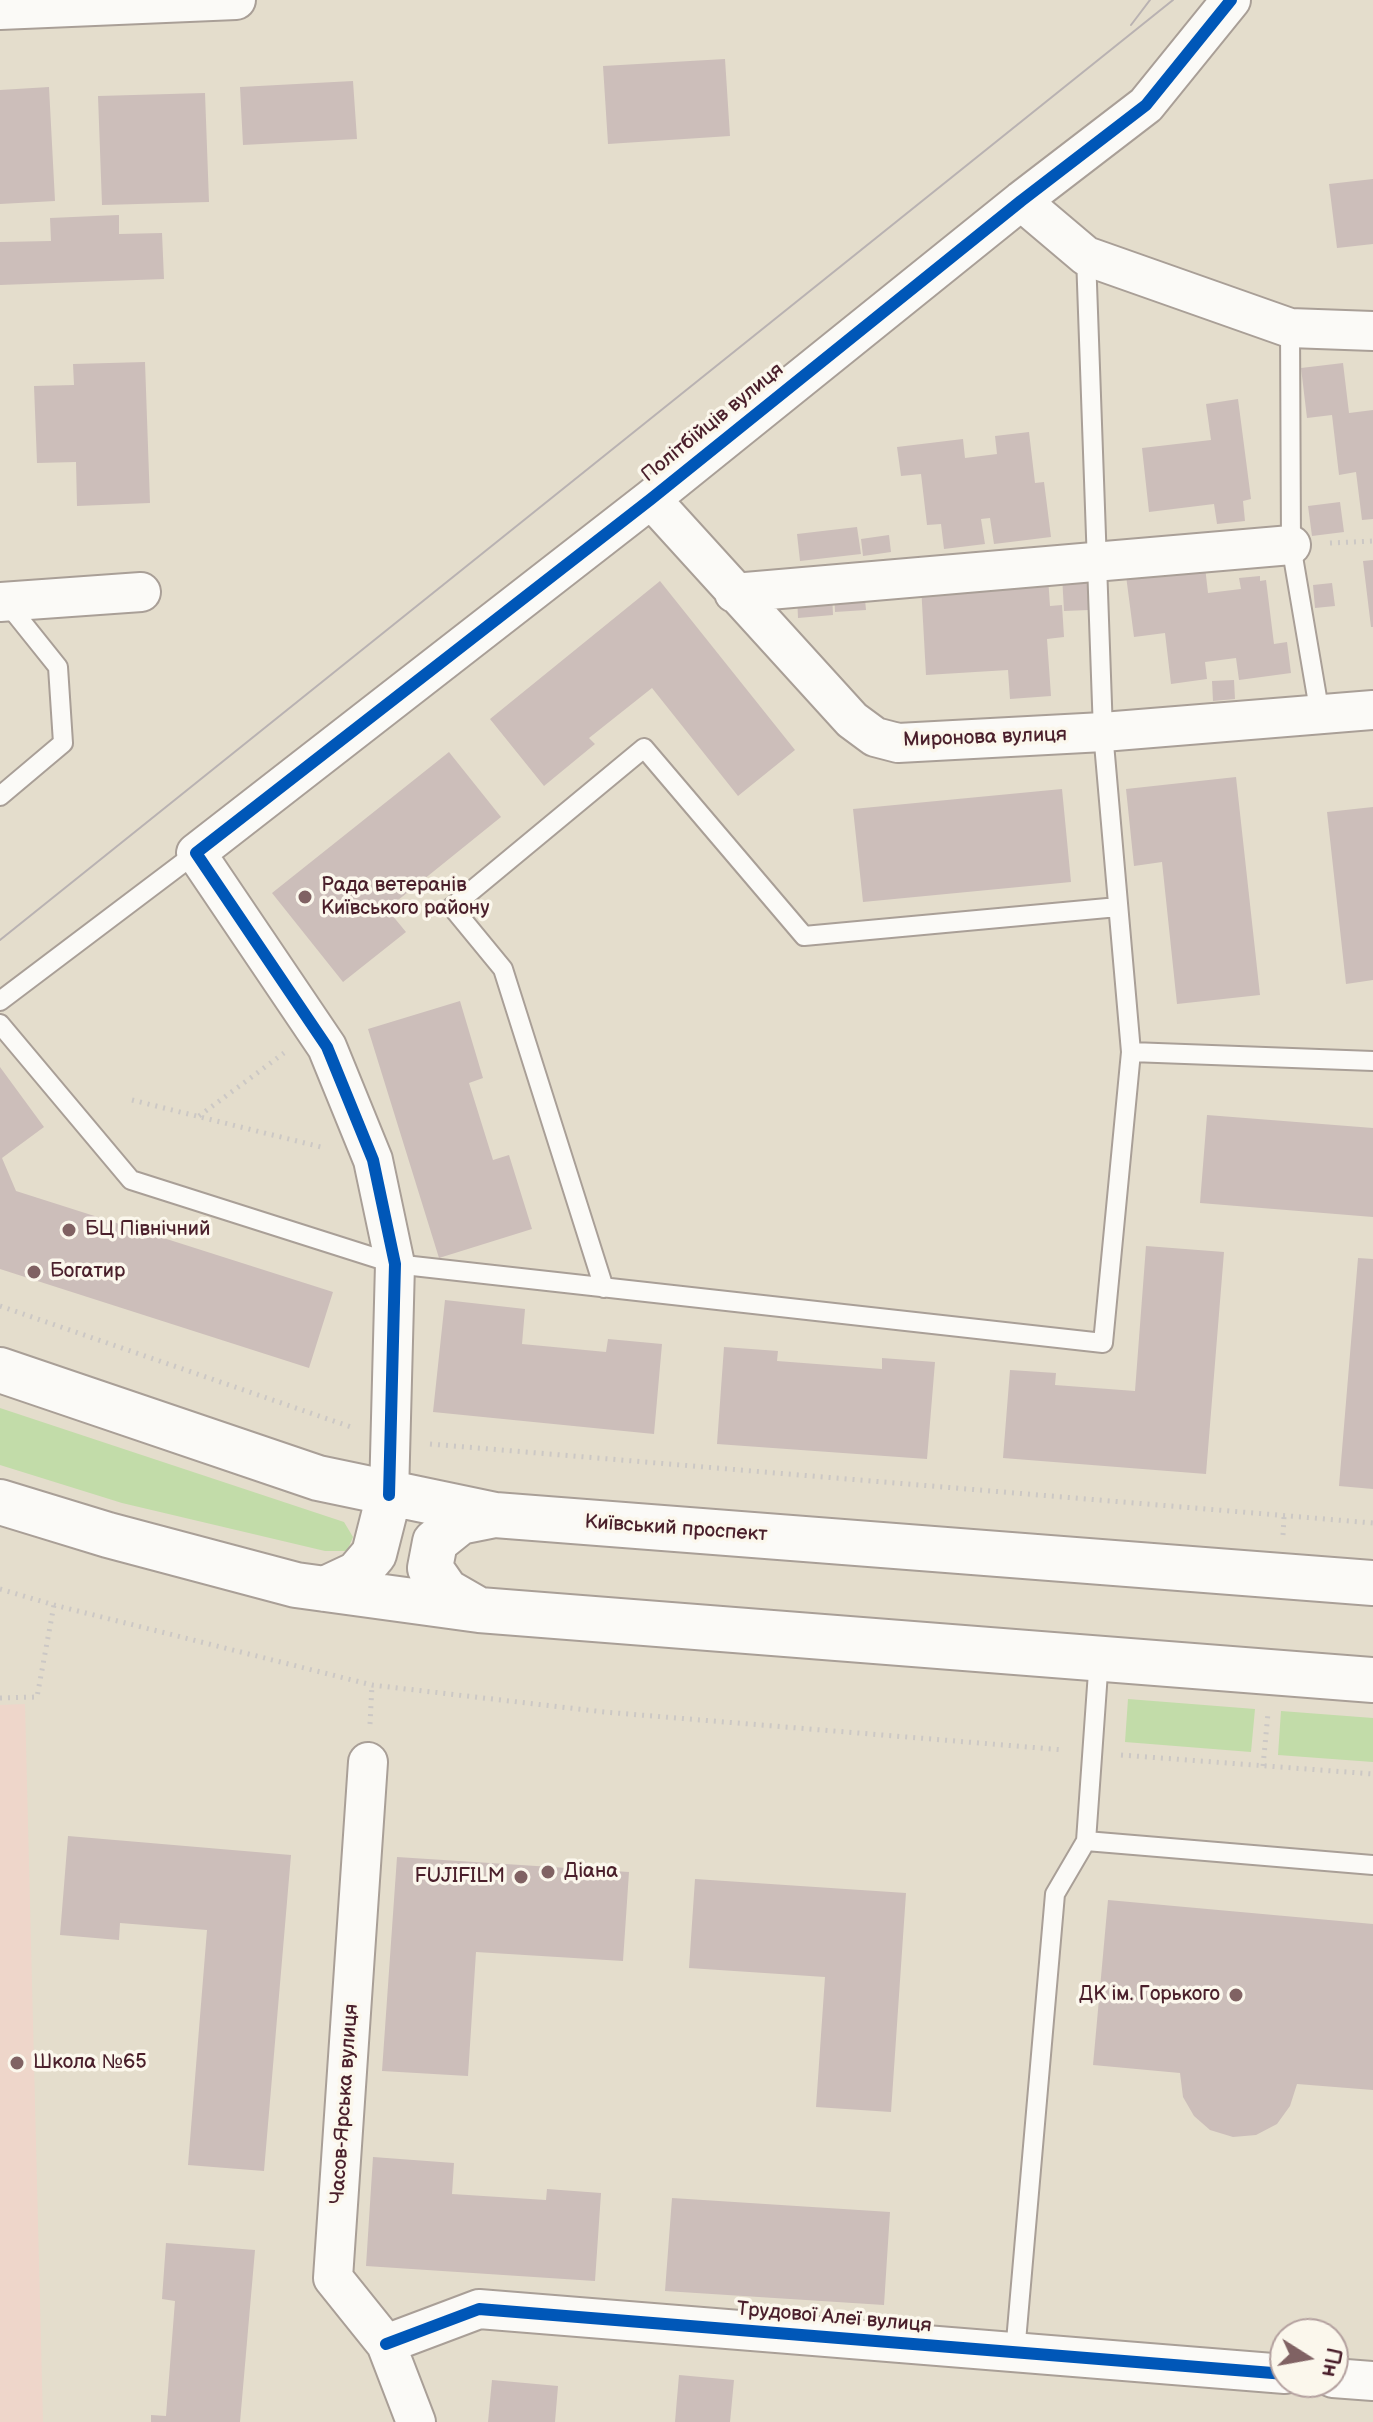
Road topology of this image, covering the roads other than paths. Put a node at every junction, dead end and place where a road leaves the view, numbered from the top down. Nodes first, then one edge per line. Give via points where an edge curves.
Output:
1 (236, 0) edge
2 (1231, 0) edge
3 (0, 10) edge
4 (1021, 201) junction
5 (1086, 256) junction
6 (1290, 328) junction
7 (1373, 331) edge
8 (651, 499) junction
9 (1291, 545) junction
10 (1097, 563) junction
11 (141, 592) dead end
12 (734, 593) junction
13 (3, 602) edge
14 (1373, 710) edge
15 (1320, 715) junction
16 (1103, 732) junction
17 (0, 796) edge
18 (196, 853) junction
19 (1118, 907) junction
20 (0, 1001) edge
21 (0, 1024) edge
22 (1131, 1052) junction
23 (1373, 1061) edge
24 (395, 1264) junction
25 (604, 1288) junction
26 (0, 1370) edge
27 (389, 1495) junction
28 (0, 1502) edge
29 (495, 1515) junction
30 (1373, 1583) edge
31 (325, 1589) junction
32 (479, 1610) junction
33 (1099, 1658) junction
34 (1373, 1680) edge
35 (368, 1762) dead end
36 (1086, 1841) junction
37 (1373, 1865) edge
38 (386, 2344) junction
39 (1015, 2353) junction
40 (1269, 2373) edge
41 (1349, 2379) edge
42 (1373, 2381) edge
43 (416, 2422) edge

1 - 3 street
2 - 4 street, Політбійців вулиця via 1146,105
4 - 5 street
4 - 8 street, Політбійців вулиця
5 - 6 street
5 - 10 lane
6 - 7 street
6 - 9 lane
8 - 12 street, Миронова вулиця
8 - 18 street, Політбійців вулиця
9 - 10 street
9 - 15 lane
10 - 12 street
10 - 16 lane
11 - 13 street
12 - 16 street, Миронова вулиця via 852,720 875,737 898,743
13 - 17 lane via 58,667 63,743
14 - 15 street, Миронова вулиця
15 - 16 street, Миронова вулиця
16 - 19 lane
18 - 20 lane
18 - 24 street via 327,1047 373,1160
19 - 22 lane
19 - 25 lane via 804,936 644,748 452,907 503,969
21 - 24 lane via 131,1180
22 - 23 lane
22 - 25 lane via 1103,1343
24 - 25 lane
24 - 27 street
26 - 27 main road, Київський проспект via 318,1478
27 - 29 main road, Київський проспект
27 - 31 main road via 374,1554 357,1574
28 - 31 main road via 151,1547
29 - 30 main road, Київський проспект
29 - 32 main road via 460,1522 435,1542 430,1568 446,1591
31 - 32 main road
32 - 33 main road
33 - 34 main road
33 - 36 lane
35 - 38 street, Часов-Ярська вулиця via 333,2278
36 - 37 lane
36 - 39 lane via 1055,1894
38 - 39 street, Трудової Алеї вулиця via 479,2309
38 - 43 street, Часов-Ярська вулиця
39 - 40 street, Трудової Алеї вулиця
41 - 42 street

